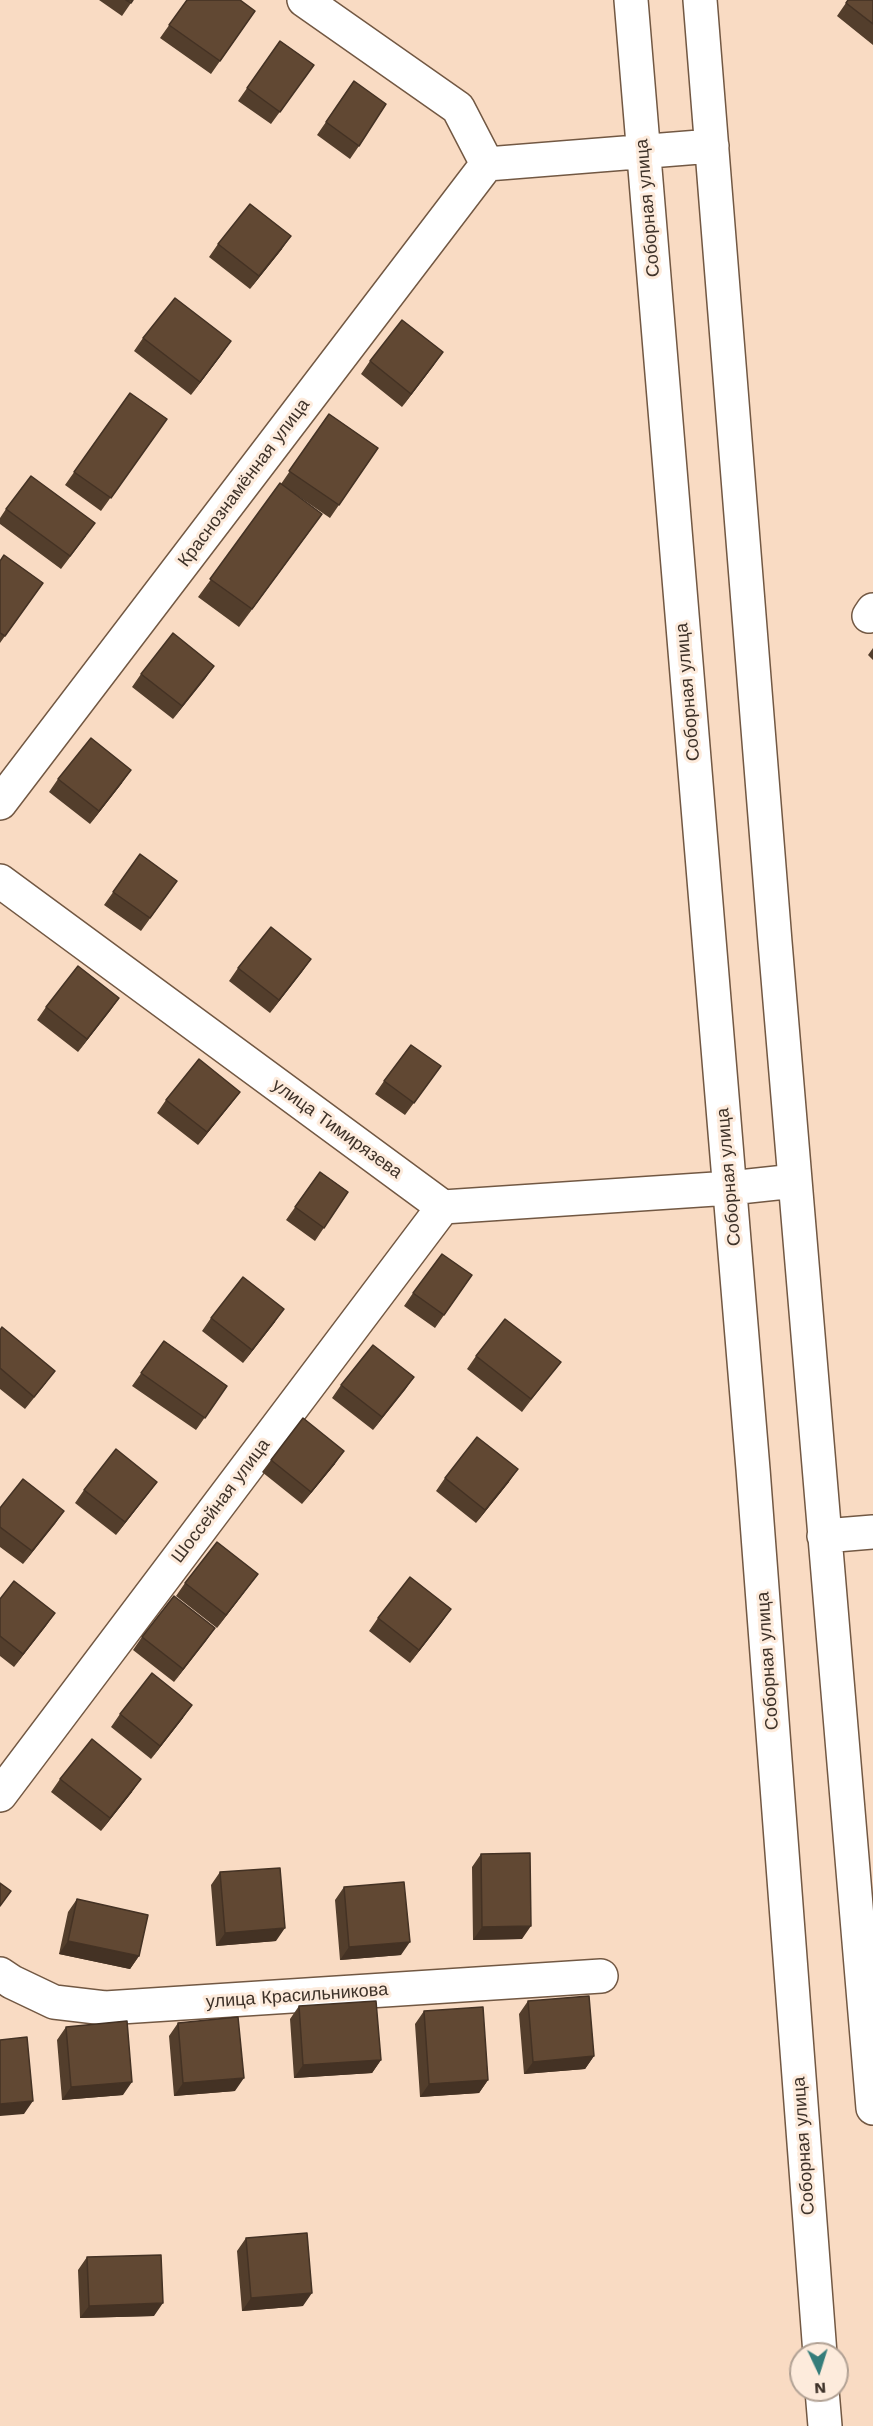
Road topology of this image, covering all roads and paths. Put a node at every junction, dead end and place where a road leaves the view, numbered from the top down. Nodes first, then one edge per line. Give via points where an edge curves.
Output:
1 (304, 0) edge
2 (631, 0) edge
3 (700, 0) edge
4 (712, 146) junction
5 (643, 151) junction
6 (487, 164) junction
7 (0, 803) edge
8 (0, 881) edge
9 (795, 1180) junction
10 (729, 1188) junction
11 (443, 1207) junction
12 (873, 1532) edge
13 (824, 1536) junction
14 (0, 1795) edge
15 (0, 1974) edge
16 (601, 1976) dead end
17 (873, 2108) edge
18 (819, 2342) edge
19 (823, 2402) edge
20 (825, 2426) edge

1 - 6 street via 458,108
2 - 5 street, Соборная улица
3 - 4 street
4 - 5 street
4 - 9 street
5 - 6 street
5 - 10 street, Соборная улица
6 - 7 street, Краснознамённая улица
8 - 11 street, улица Тимирязева
9 - 10 street
9 - 13 street
10 - 11 street
10 - 18 street, Соборная улица
11 - 14 street, Шоссейная улица
12 - 13 street
13 - 17 street
15 - 16 street, улица Красильникова via 54,2002 105,2008
19 - 20 street

